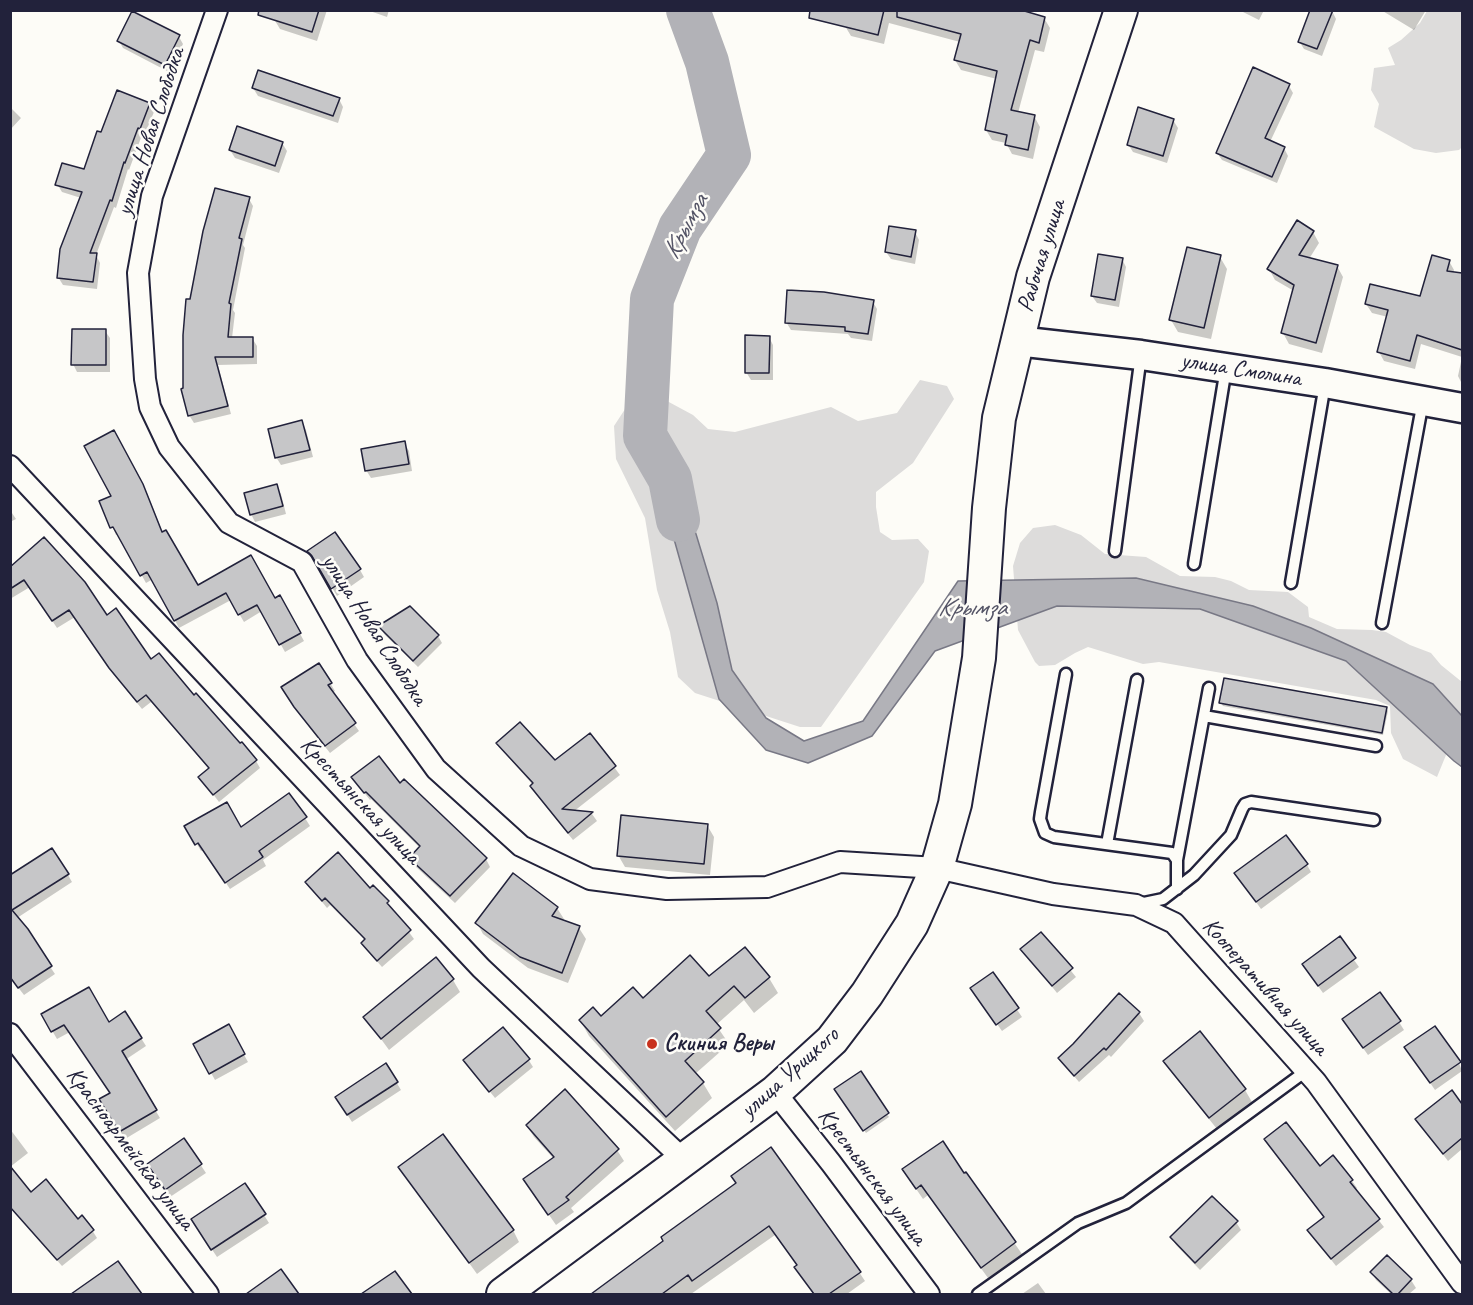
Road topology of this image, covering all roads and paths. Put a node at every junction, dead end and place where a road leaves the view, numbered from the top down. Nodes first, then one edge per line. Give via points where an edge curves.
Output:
1 (217, 10) edge
2 (1121, 10) edge
3 (1017, 341) junction
4 (1141, 354) junction
5 (1227, 368) junction
6 (1325, 383) junction
7 (1423, 401) junction
8 (1462, 408) edge
9 (10, 466) edge
10 (1115, 551) dead end
11 (1194, 564) dead end
12 (1291, 583) dead end
13 (1382, 623) dead end
14 (979, 658) joint
15 (1066, 674) dead end
16 (1137, 680) dead end
17 (1209, 688) dead end
18 (1204, 716) junction
19 (1376, 746) dead end
20 (1374, 820) dead end
21 (1107, 844) junction
22 (1177, 860) junction
23 (937, 868) junction
24 (1177, 889) junction
25 (1136, 905) junction
26 (10, 1034) edge
27 (1306, 1071) junction
28 (775, 1092) junction
29 (684, 1160) junction
30 (1462, 1283) edge
31 (208, 1294) edge
32 (503, 1294) edge
33 (929, 1294) edge
34 (978, 1294) edge

1 - 23 street, улица Новая Слободка via 152,196 138,273 150,407 169,447 229,523 302,562 357,660 436,769 521,846 590,879 667,889 767,887 840,862
2 - 3 main road, Рабочая улица via 1033,277
3 - 4 street, улица Смолина
3 - 14 main road, Рабочая улица via 999,418
4 - 5 street, улица Смолина
4 - 10 lane
5 - 6 street, улица Смолина
5 - 11 lane
6 - 7 street, улица Смолина
6 - 12 lane
7 - 8 street, улица Смолина
7 - 13 lane
9 - 29 street, Крестьянская улица via 481,968
14 - 23 main road, улица Урицкого via 956,804
15 - 21 lane via 1040,819 1045,833 1054,837
16 - 21 lane
17 - 18 lane
18 - 19 lane
18 - 22 lane
20 - 24 lane via 1245,804 1231,835
21 - 22 lane via 1172,853
22 - 24 lane
23 - 25 street, Кооперативная улица via 1053,894
23 - 28 main road, улица Урицкого via 912,924 867,994 832,1040
24 - 25 lane via 1162,899
25 - 27 street, Кооперативная улица via 1174,923
26 - 31 street, Красноармейская улица
27 - 30 street, Кооперативная улица
27 - 34 lane via 1126,1203 1078,1223
28 - 29 main road, улица Урицкого
28 - 33 street, Крестьянская улица
29 - 32 main road, улица Урицкого

